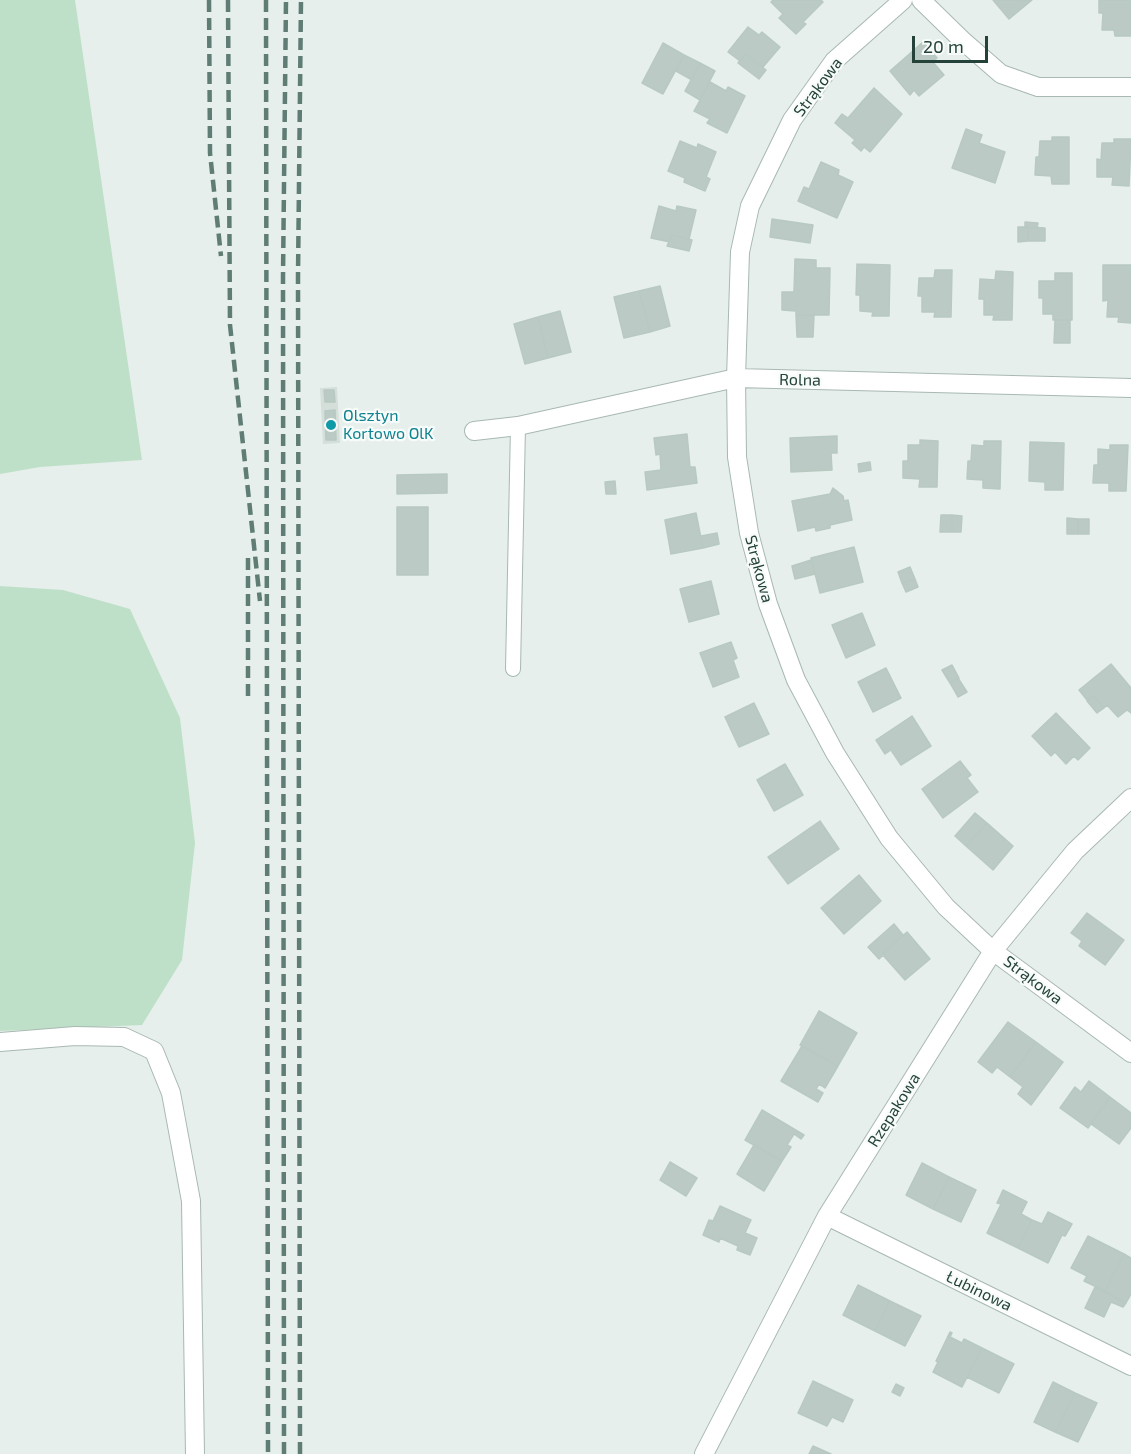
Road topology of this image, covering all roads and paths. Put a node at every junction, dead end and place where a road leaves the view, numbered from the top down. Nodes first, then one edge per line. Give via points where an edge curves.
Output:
1 (903, 0) edge
2 (921, 0) edge
3 (1131, 87) edge
4 (736, 378) junction
5 (1131, 388) edge
6 (518, 426) junction
7 (474, 431) dead end
8 (513, 669) dead end
9 (1131, 798) edge
10 (993, 951) junction
11 (0, 1042) edge
12 (1131, 1053) edge
13 (827, 1216) junction
14 (1131, 1366) edge
15 (195, 1454) edge
16 (704, 1454) edge

1 - 4 street, Strąkowa via 834,61 792,120 750,206 740,252
2 - 3 street via 1001,74 1038,87
4 - 5 street, Rolna
4 - 6 street, Rolna
4 - 10 street, Strąkowa via 737,457 749,533 768,604 796,680 835,753 889,838 946,907
6 - 7 street, Rolna
6 - 8 lane
9 - 10 street, Rzepakowa via 1075,851
10 - 12 street, Strąkowa
10 - 13 street, Rzepakowa
11 - 15 street via 124,1037 154,1051 171,1093 191,1201
13 - 14 street, Łubinowa
13 - 16 street, Rzepakowa

